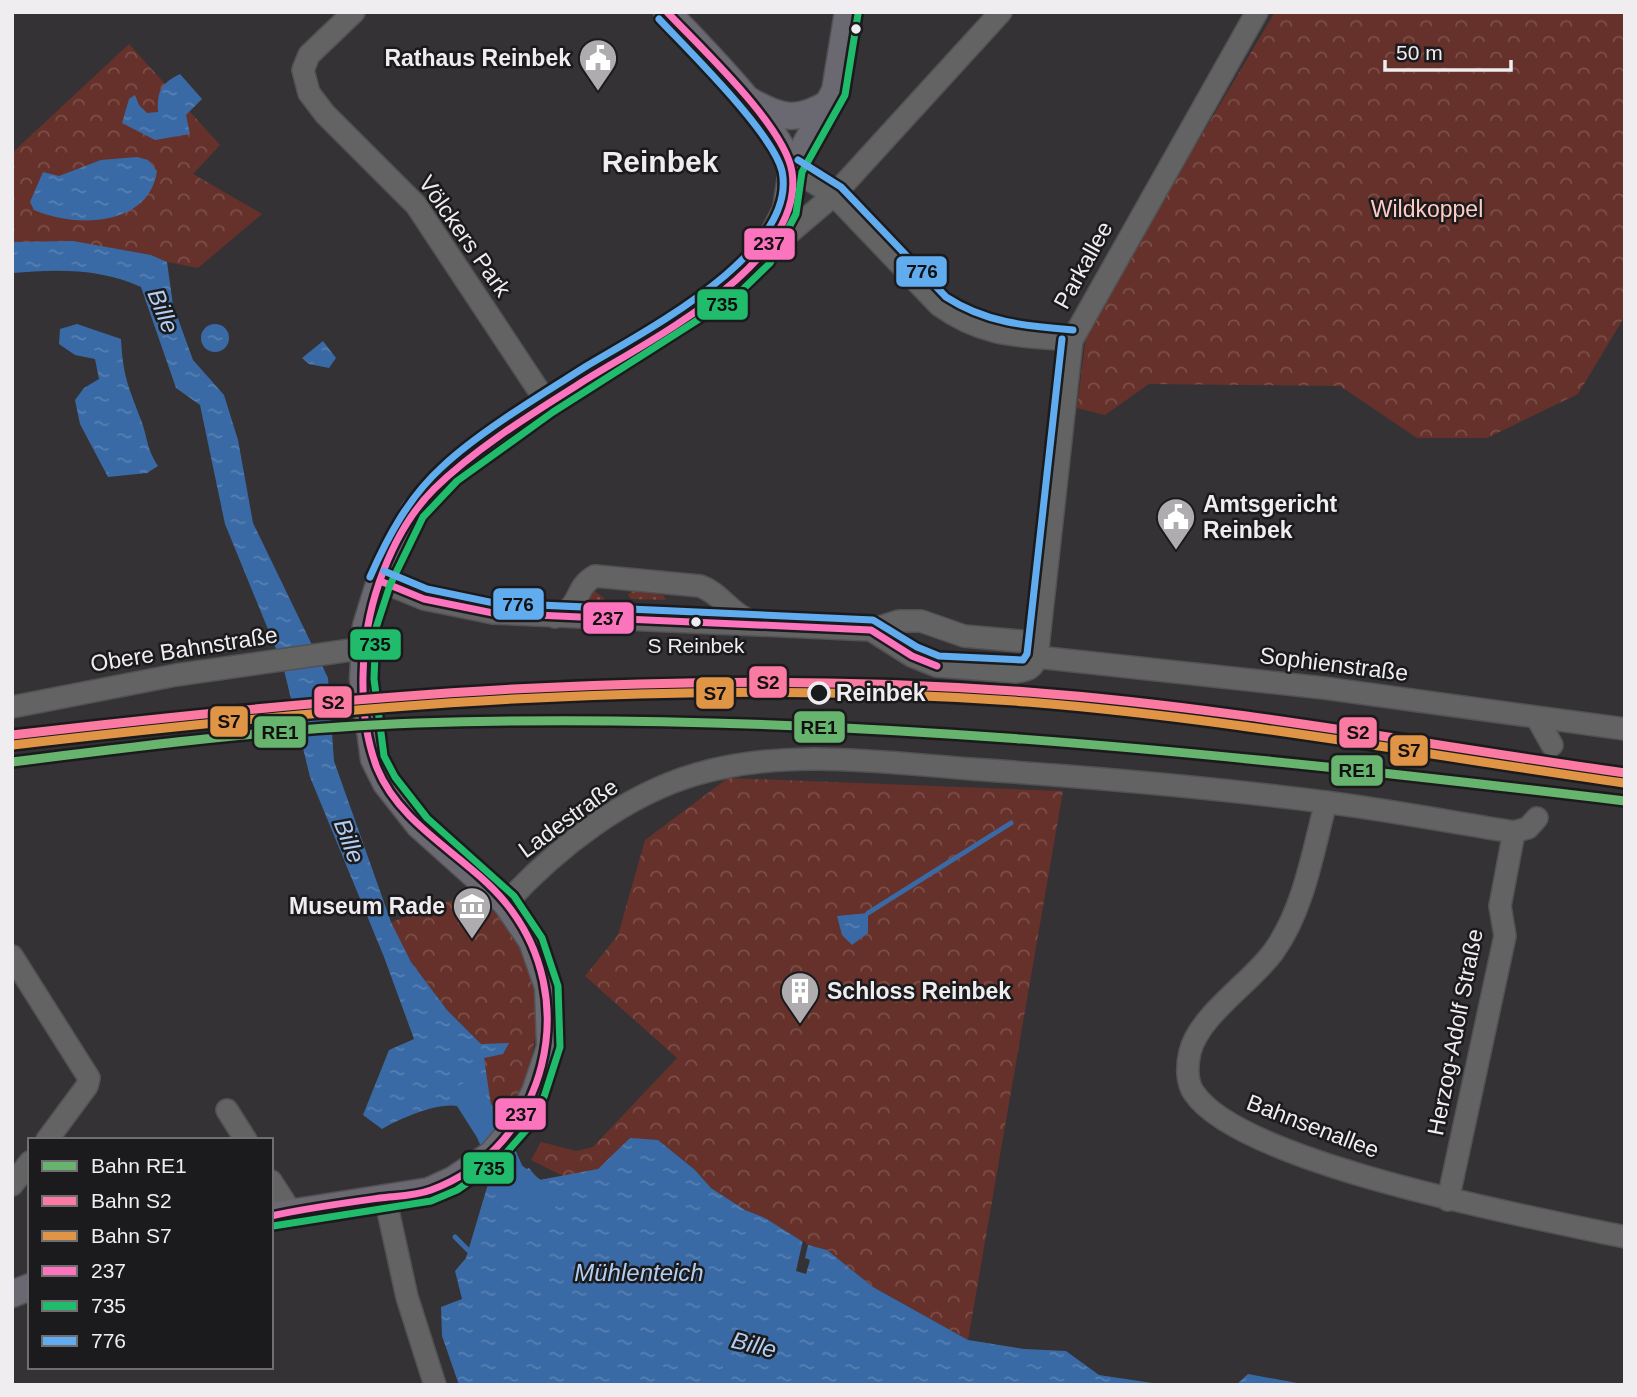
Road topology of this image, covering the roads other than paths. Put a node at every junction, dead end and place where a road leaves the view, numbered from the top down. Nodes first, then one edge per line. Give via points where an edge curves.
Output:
1 (354, 12) edge
2 (667, 12) edge
3 (848, 12) edge
4 (1001, 12) edge
5 (1257, 12) edge
6 (829, 103) junction
7 (751, 107) junction
8 (809, 138) junction
9 (792, 169) junction
10 (834, 195) junction
11 (762, 256) junction
12 (1072, 340) junction
13 (547, 403) junction
14 (380, 581) junction
15 (555, 617) junction
16 (761, 624) junction
17 (871, 631) junction
18 (365, 648) junction
19 (1037, 657) junction
20 (12, 707) edge
21 (1537, 718) junction
22 (1625, 729) edge
23 (1552, 745) dead end
24 (1326, 802) junction
25 (1537, 818) dead end
26 (1514, 832) junction
27 (506, 903) junction
28 (12, 956) edge
29 (227, 1110) dead end
30 (48, 1138) edge
31 (245, 1138) edge
32 (28, 1165) edge
33 (12, 1185) edge
34 (273, 1188) edge
35 (385, 1197) junction
36 (1448, 1200) junction
37 (281, 1214) edge
38 (1625, 1237) edge
39 (435, 1385) edge

1 - 13 street, Völckers Park via 309,55 303,70 309,93 416,205
2 - 7 main road
3 - 6 main road
4 - 10 street
5 - 12 street, Parkallee
6 - 7 main road via 811,114 790,117
6 - 8 main road
7 - 8 main road via 791,140
7 - 9 main road via 778,141
8 - 9 main road
9 - 10 street
9 - 11 main road via 786,210
10 - 11 street
10 - 12 street via 939,305 953,314 1002,335
11 - 13 main road via 731,286 674,325
12 - 19 street, Parkallee
13 - 14 main road via 450,473 428,495 403,529
14 - 15 street, Sophienstraße via 441,603 493,613
14 - 18 main road via 366,626
15 - 16 street, Sophienstraße
15 - 16 street, Sophienstraße via 573,608 583,587 595,576 700,586 716,594 730,610
16 - 17 street, Sophienstraße
17 - 19 street, Sophienstraße via 899,621 921,621 964,636 1031,642
17 - 19 street, Sophienstraße via 937,666 1016,672 1029,669
18 - 20 street, Obere Bahnstraße via 176,675
18 - 27 main road via 363,679 370,743 386,783 419,825
19 - 21 street, Sophienstraße via 1324,688
21 - 22 street, Sophienstraße
21 - 23 street
24 - 26 street, Ladestraße
24 - 27 street, Ladestraße via 869,761 757,760 696,774 630,803 566,847
24 - 36 street, Bahnsenallee via 1296,908 1274,951 1207,1023 1190,1049 1187,1071 1192,1091 1235,1127 1269,1142
25 - 26 street via 1528,828
26 - 36 street, Herzog-Adolf Straße via 1500,906 1505,936
27 - 35 main road via 531,941 548,987 550,1047 535,1092 519,1122 475,1167 429,1191
28 - 30 street via 89,1078
29 - 31 street
32 - 33 street
34 - 37 street
35 - 37 main road
35 - 39 street via 407,1297
36 - 38 street, Bahnsenallee

